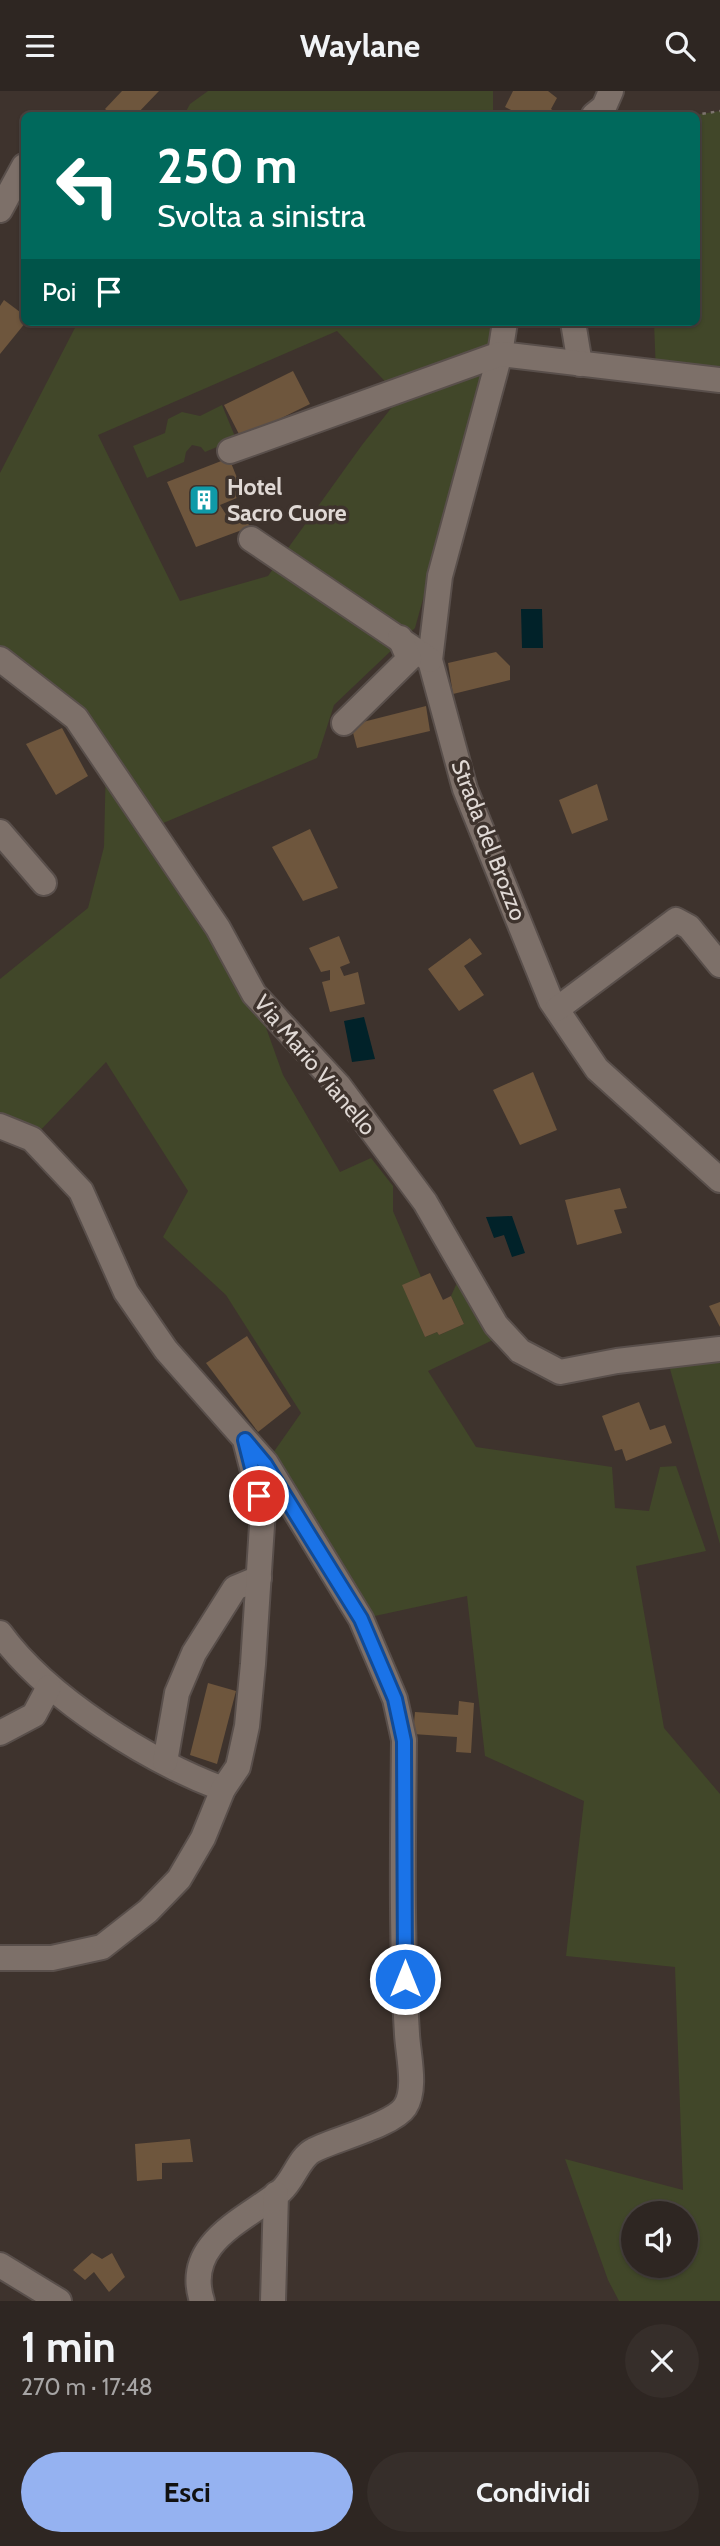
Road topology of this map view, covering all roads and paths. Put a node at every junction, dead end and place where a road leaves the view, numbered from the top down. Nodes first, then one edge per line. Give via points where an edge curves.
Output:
1 (611, 91) edge
2 (720, 111) edge
3 (598, 112) edge
4 (700, 114) edge
5 (21, 172) edge
6 (0, 210) edge
7 (504, 326) edge
8 (574, 326) edge
9 (500, 354) junction
10 (580, 364) junction
11 (720, 380) edge
12 (230, 451) dead end
13 (251, 539) dead end
14 (400, 638) junction
15 (0, 659) edge
16 (430, 660) junction
17 (344, 723) dead end
18 (0, 832) edge
19 (44, 883) dead end
20 (720, 965) edge
21 (557, 1009) junction
22 (0, 1126) edge
23 (720, 1180) edge
24 (720, 1349) edge
25 (245, 1440) junction
26 (259, 1578) junction
27 (0, 1633) edge
28 (49, 1687) junction
29 (0, 1733) edge
30 (165, 1762) junction
31 (223, 1789) junction
32 (0, 1958) edge
33 (276, 2194) junction
34 (0, 2265) edge
35 (59, 2301) edge
36 (202, 2301) edge
37 (273, 2301) edge

1 - 3 street
2 - 4 path
5 - 6 street
7 - 9 street, Strada del Brozzo
8 - 10 street
9 - 10 street
9 - 12 street
9 - 16 street, Strada del Brozzo via 440,576
10 - 11 street
13 - 14 street
14 - 16 street
14 - 17 street via 409,659
15 - 24 street, Via Mario Vianello via 76,718 218,928 254,994 340,1086 425,1202 496,1325 520,1351 560,1372
16 - 21 street, Strada del Brozzo via 465,789
18 - 19 street
20 - 21 street via 689,927 676,920
21 - 23 street, Strada del Brozzo via 597,1069
22 - 25 street via 32,1139 81,1191 126,1292 166,1350
25 - 26 street via 263,1510
25 - 33 street via 265,1464 361,1619 395,1699 404,1741 405,2005 411,2096 404,2110 388,2119 310,2151
26 - 30 street via 235,1588 194,1653 177,1693
26 - 31 street via 247,1727 237,1767
27 - 28 street
28 - 29 street via 34,1715
28 - 30 street
30 - 31 street
31 - 32 street via 203,1838 178,1879 148,1911 102,1947 52,1958
33 - 36 street via 239,2217 208,2248 196,2282
33 - 37 street
34 - 35 street

